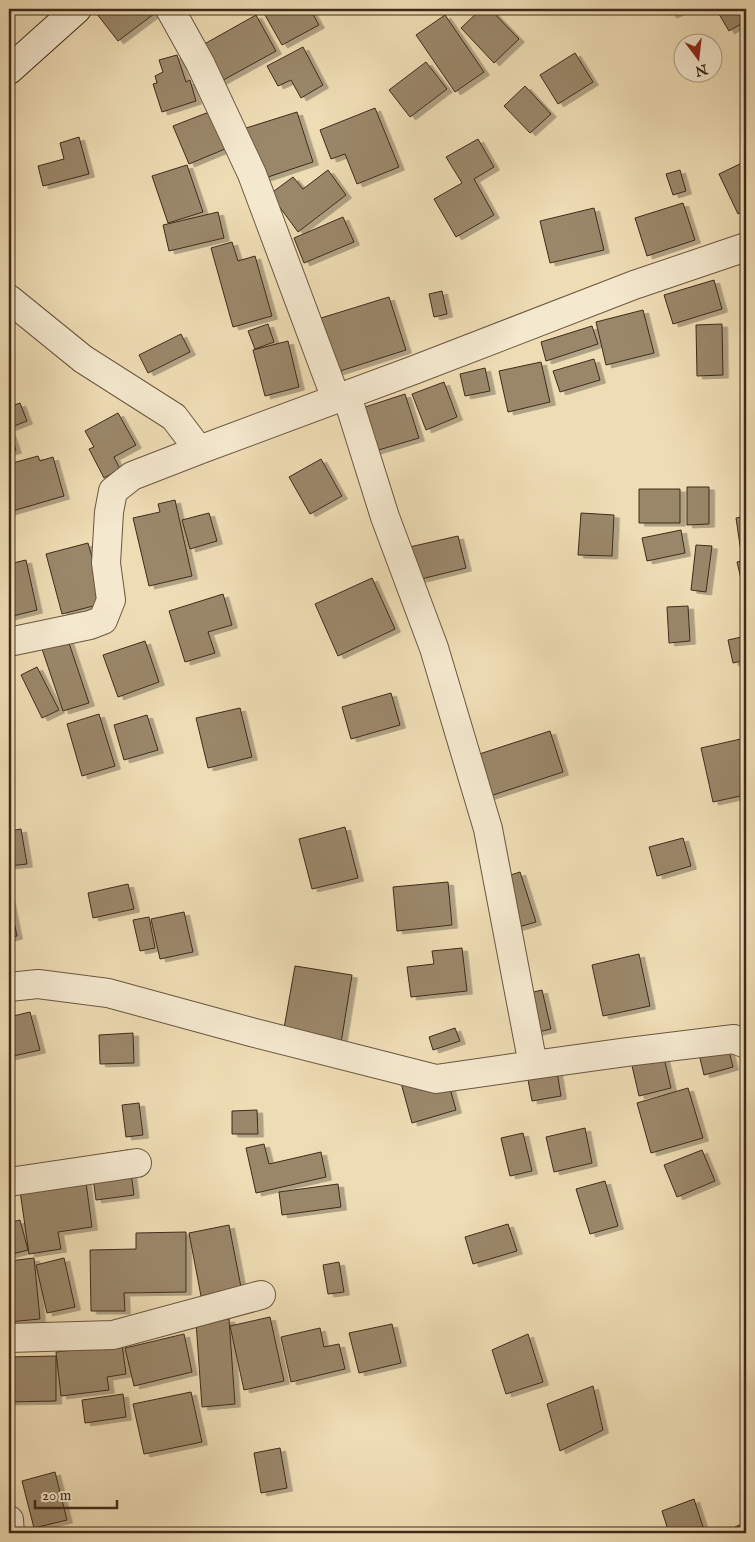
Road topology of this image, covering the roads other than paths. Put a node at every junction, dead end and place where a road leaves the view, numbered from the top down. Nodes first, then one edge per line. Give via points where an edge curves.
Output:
1 (77, 9) edge
2 (170, 9) edge
3 (9, 70) edge
4 (746, 247) edge
5 (9, 300) edge
6 (341, 398) junction
7 (199, 450) junction
8 (9, 642) edge
9 (9, 988) edge
10 (746, 1044) edge
11 (533, 1065) junction
12 (137, 1163) dead end
13 (9, 1182) edge
14 (261, 1295) dead end
15 (9, 1338) edge
16 (9, 1520) edge
17 (10, 1533) edge

1 - 3 street
2 - 6 street via 200,62 252,174
4 - 6 street via 634,285
5 - 7 street via 83,359 174,417
6 - 7 street
6 - 11 street via 434,648 488,830
7 - 8 street via 132,476 113,491 106,563 111,600 103,620
9 - 11 street via 38,984 108,992 436,1079
10 - 11 street via 734,1039
12 - 13 street
14 - 15 street via 113,1335
16 - 17 street

